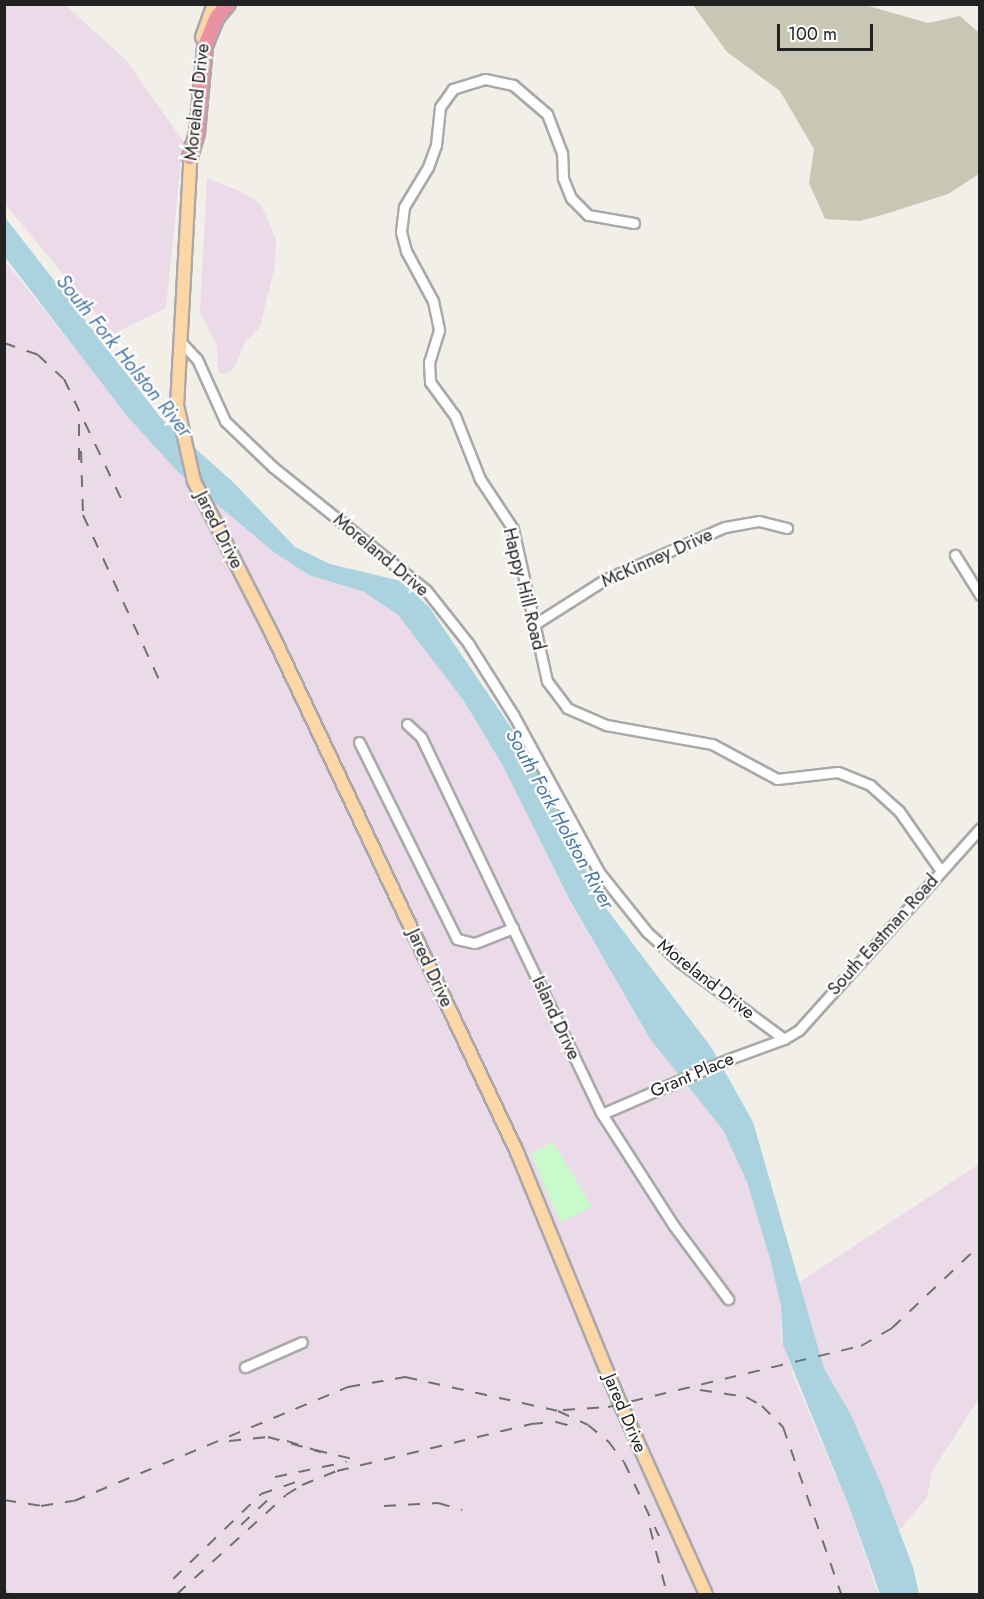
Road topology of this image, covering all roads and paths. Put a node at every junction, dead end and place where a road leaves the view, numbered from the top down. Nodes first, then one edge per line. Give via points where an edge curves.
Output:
1 (214, 4) edge
2 (228, 4) edge
3 (190, 157) junction
4 (634, 223) dead end
5 (178, 339) junction
6 (787, 528) dead end
7 (955, 555) dead end
8 (980, 596) edge
9 (535, 624) junction
10 (407, 724) dead end
11 (359, 742) dead end
12 (980, 828) edge
13 (941, 871) junction
14 (513, 928) junction
15 (784, 1039) junction
16 (602, 1114) junction
17 (728, 1299) dead end
18 (302, 1342) dead end
19 (245, 1367) dead end
20 (706, 1594) edge

1 - 3 main road, Moreland Drive via 197,62
2 - 3 highway via 217,17 206,46 197,133
3 - 5 main road, Moreland Drive
4 - 9 street, Happy Hill Road via 588,215 571,198 563,178 562,153 547,114 513,85 485,79 453,89 440,107 436,145 404,207 401,232 406,251 433,301 439,330 429,362 430,382 455,416 480,479 513,529
5 - 15 street, Moreland Drive via 197,359 225,421 273,467 426,590 468,643 514,716 599,872 647,932 680,962
5 - 20 main road, Jared Drive via 177,405 183,445 200,497 272,634 517,1152 619,1401
6 - 9 street, McKinney Drive via 759,521 725,527 604,580
7 - 8 street
9 - 13 street, Happy Hill Road via 547,681 567,708 606,725 712,744 777,779 838,772 870,785 899,811
10 - 14 street, Island Drive via 421,737
11 - 14 street via 457,939 475,943
12 - 13 street, South Eastman Road
13 - 15 street, South Eastman Road via 799,1030
14 - 16 street, Island Drive
15 - 16 street, Grant Place
16 - 17 street, Island Drive via 674,1226
18 - 19 street

